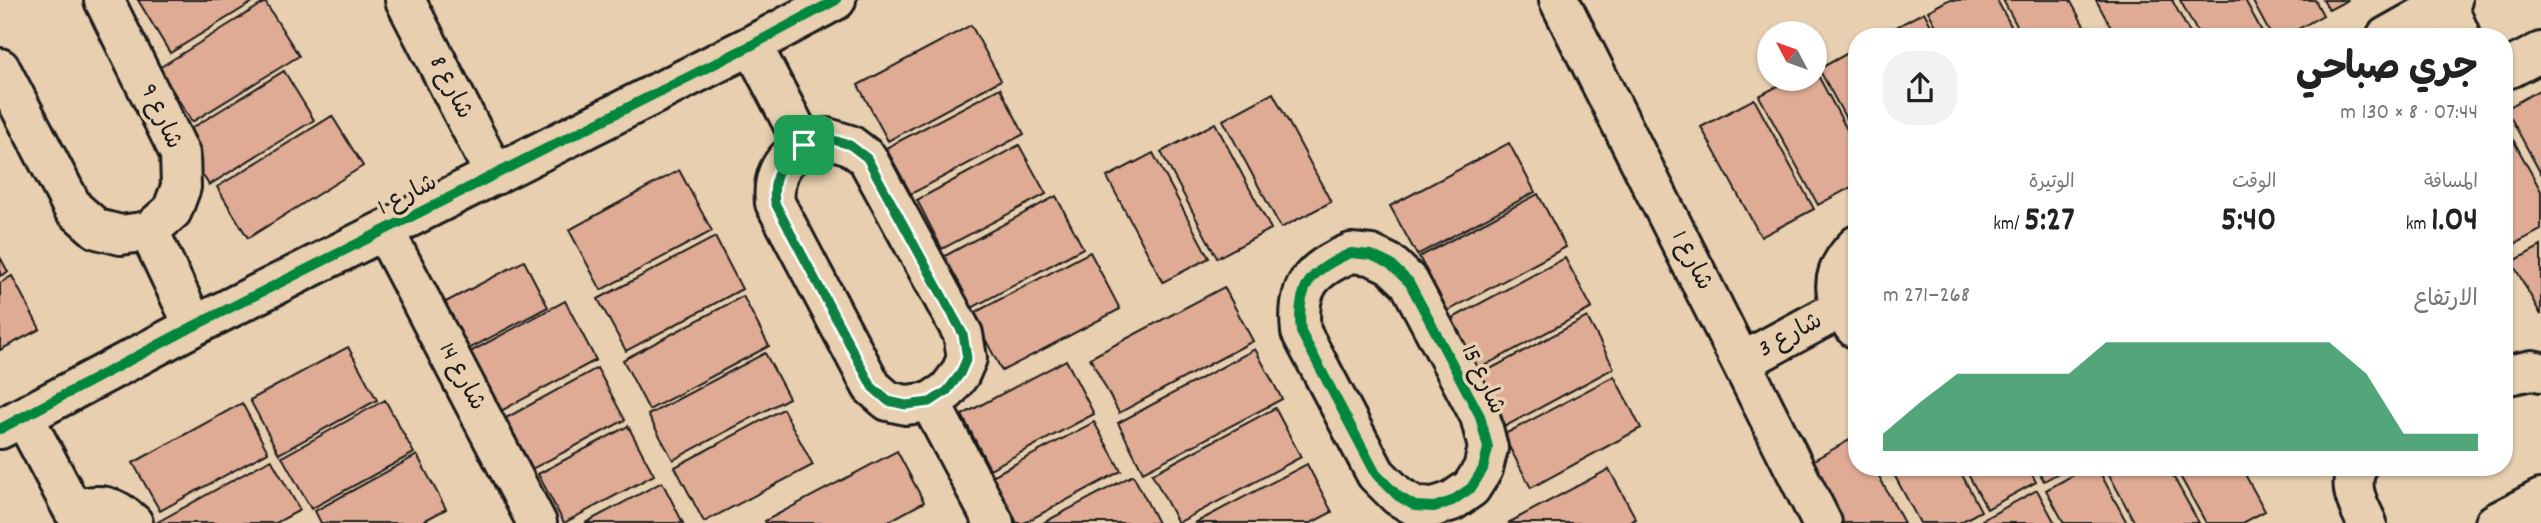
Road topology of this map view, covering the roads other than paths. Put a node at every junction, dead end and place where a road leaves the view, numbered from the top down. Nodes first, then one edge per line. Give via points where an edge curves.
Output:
1 (104, 0) edge
2 (405, 0) edge
3 (836, 0) edge
4 (1559, 0) edge
5 (2453, 13) edge
6 (2411, 28) edge
7 (752, 45) junction
8 (2541, 52) edge
9 (2513, 66) edge
10 (0, 68) edge
11 (804, 145) junction
12 (495, 175) junction
13 (149, 231) junction
14 (385, 232) junction
15 (1848, 254) edge
16 (1848, 319) edge
17 (194, 326) junction
18 (1742, 362) junction
19 (2541, 372) edge
20 (2513, 374) edge
21 (930, 402) junction
22 (12, 423) edge
23 (2353, 476) edge
24 (2541, 499) edge
25 (1458, 512) edge
26 (64, 517) edge
27 (2365, 522) edge
28 (134, 523) edge
29 (537, 523) edge
30 (994, 523) edge
31 (1822, 523) edge
32 (2495, 523) edge

1 - 13 street, شارع 9 via 180,154 181,187 172,211
2 - 12 street, شارع 8
3 - 7 street, شارع 1
4 - 18 street, شارع 1
5 - 6 street
7 - 11 street
7 - 12 street, شارع 1
8 - 9 street
10 - 13 street via 73,208 97,229 121,234
11 - 21 street via 776,174 775,203 872,387 888,401 906,405
11 - 21 street via 827,138 850,145 867,158 963,334 967,358 960,374 947,391
12 - 14 street, شارع 1
13 - 17 street
14 - 17 street, شارع 1
14 - 29 street, شارع 14
15 - 16 street, شارع 3 via 1838,272 1836,291
16 - 18 street, شارع 3
17 - 22 street, شارع 1
18 - 31 street, شارع 1
19 - 20 street
21 - 30 street
22 - 26 street
23 - 27 street via 2353,493
24 - 32 street
25 - 25 street, شارع 15 via 1483,469 1488,448 1480,416 1409,282 1390,264 1371,255 1351,253 1330,262 1311,277 1301,295 1301,332 1376,474 1415,506
26 - 28 street via 95,504

